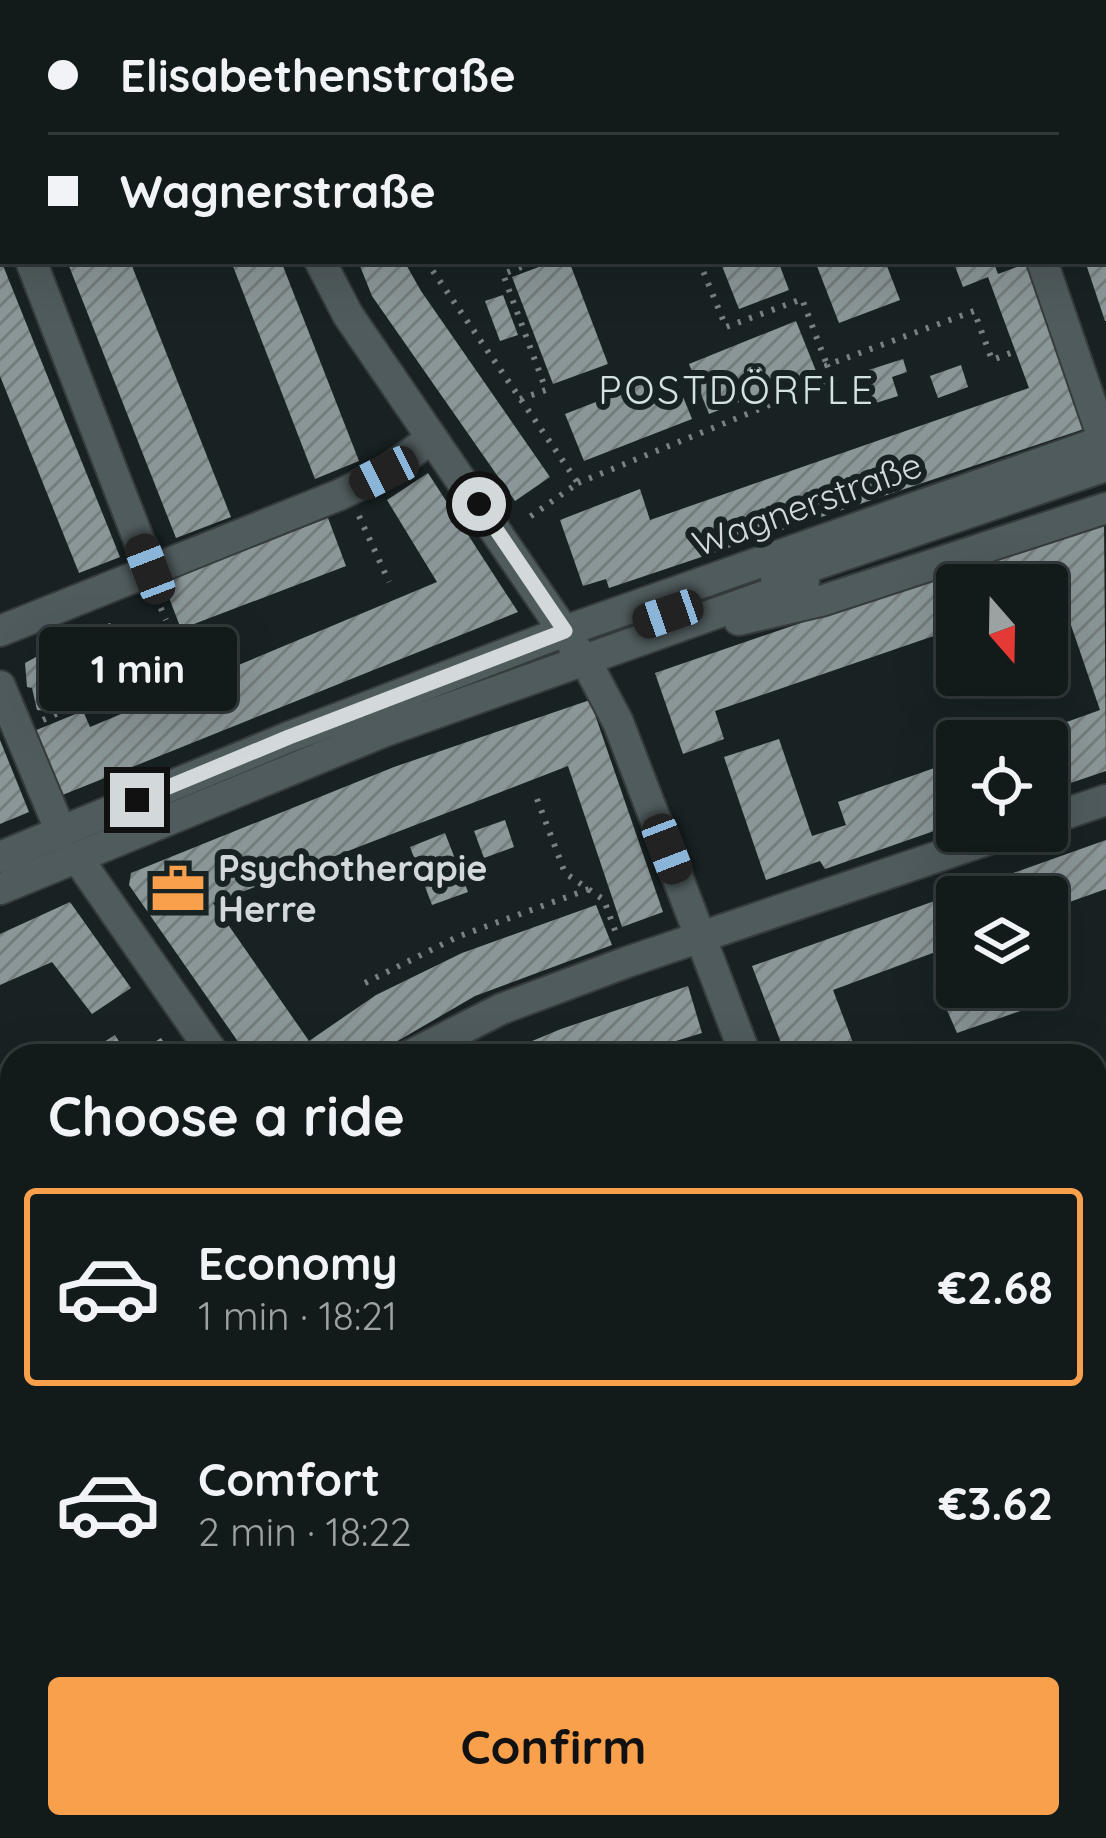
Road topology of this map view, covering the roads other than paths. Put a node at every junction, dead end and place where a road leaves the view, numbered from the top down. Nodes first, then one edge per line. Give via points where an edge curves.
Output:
1 (32, 264) edge
2 (322, 264) edge
3 (1043, 264) edge
4 (432, 438) junction
5 (1106, 449) edge
6 (1106, 482) edge
7 (1106, 508) edge
8 (150, 569) junction
9 (0, 631) edge
10 (578, 651) junction
11 (0, 686) edge
12 (1106, 800) edge
13 (1068, 813) edge
14 (61, 832) junction
15 (949, 852) edge
16 (0, 857) edge
17 (83, 866) junction
18 (0, 875) edge
19 (0, 889) edge
20 (0, 902) edge
21 (700, 934) junction
22 (207, 1044) edge
23 (432, 1044) edge
24 (741, 1044) edge

1 - 8 street
2 - 4 street
3 - 5 street
4 - 8 street via 347,491
4 - 10 street
5 - 10 street, Wagnerstraße
6 - 10 street
7 - 10 street, Wagnerstraße via 821,601
8 - 9 street
10 - 14 street, Wagnerstraße via 289,737
10 - 17 street, Wagnerstraße
10 - 18 street via 223,780
10 - 19 street
10 - 21 street via 618,722
11 - 14 street
12 - 13 street
14 - 16 street, Wagnerstraße
15 - 21 street
17 - 20 street, Wagnerstraße
17 - 22 street
21 - 23 street via 501,1009
21 - 24 street

